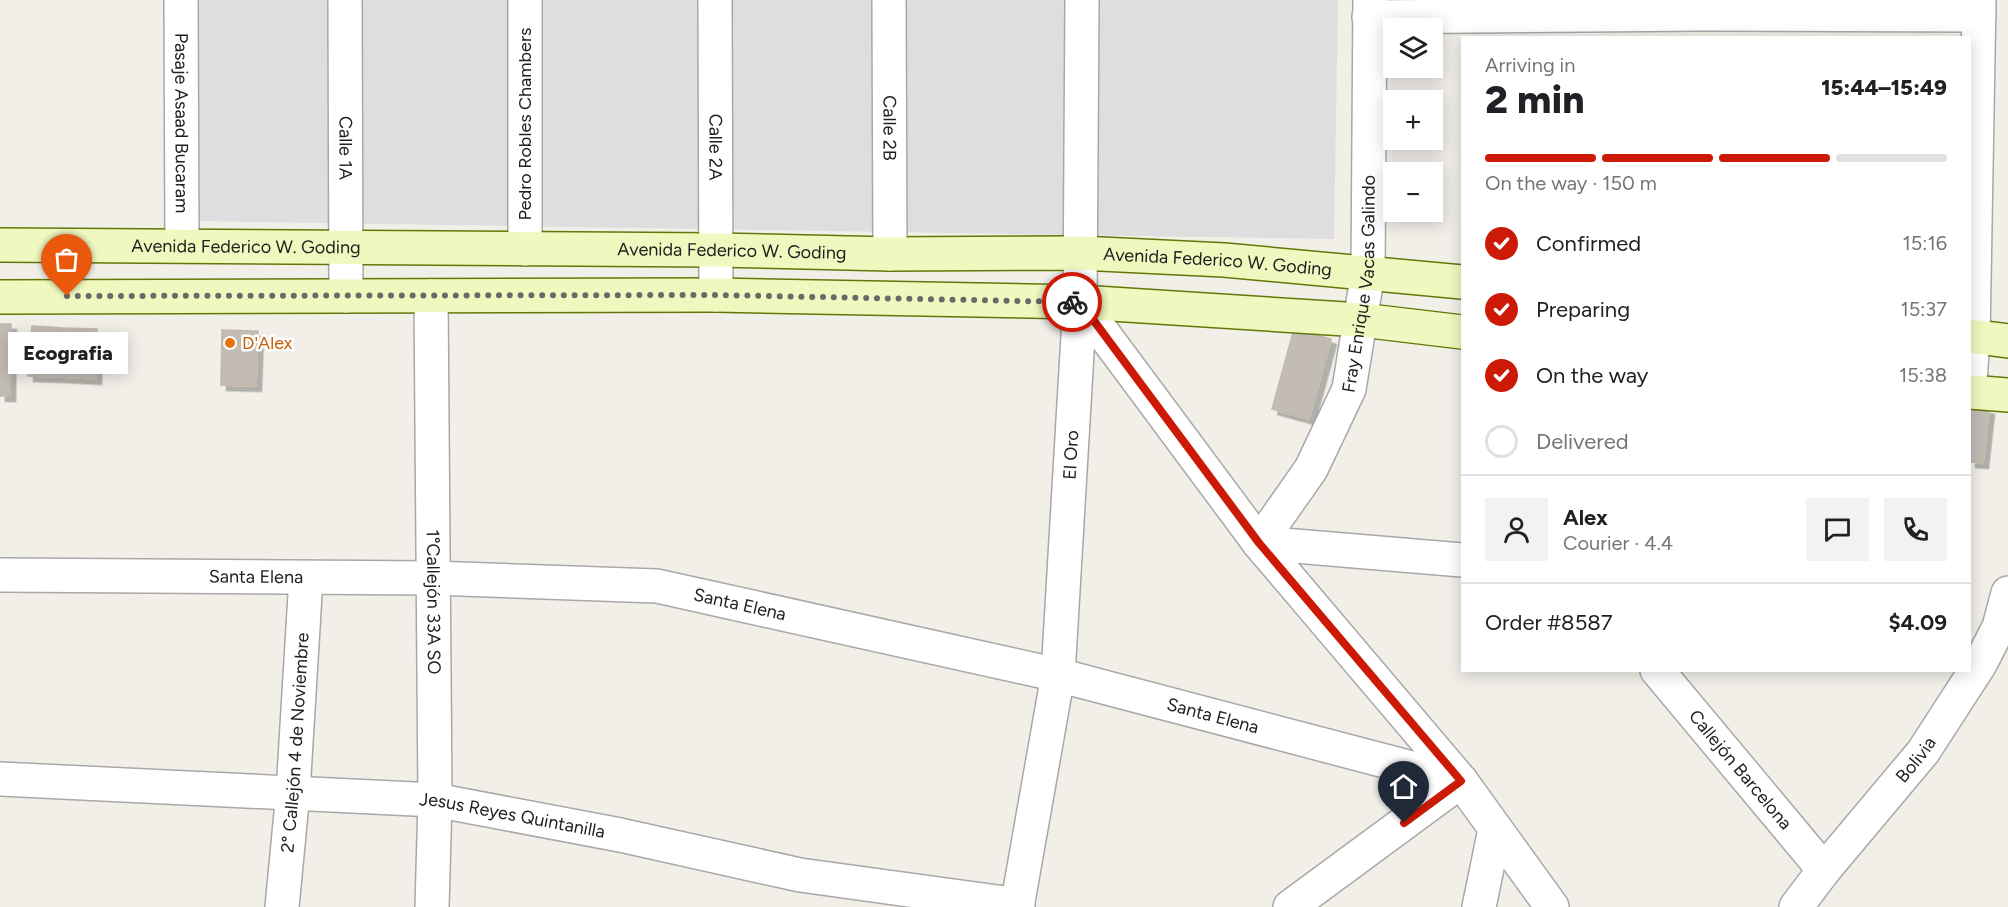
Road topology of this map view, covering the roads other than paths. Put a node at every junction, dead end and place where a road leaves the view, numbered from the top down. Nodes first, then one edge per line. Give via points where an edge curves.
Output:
1 (181, 0) edge
2 (345, 0) edge
3 (525, 0) edge
4 (715, 0) edge
5 (889, 0) edge
6 (1082, 0) edge
7 (1979, 7) edge
8 (1370, 9) edge
9 (1705, 26) edge
10 (0, 245) edge
11 (182, 245) junction
12 (346, 246) junction
13 (525, 249) junction
14 (716, 250) junction
15 (1080, 253) junction
16 (890, 254) junction
17 (1368, 272) junction
18 (1461, 282) edge
19 (716, 295) junction
20 (346, 296) junction
21 (431, 296) junction
22 (0, 297) edge
23 (1080, 302) junction
24 (1361, 320) junction
25 (1461, 332) edge
26 (1971, 337) edge
27 (2008, 341) edge
28 (1971, 392) edge
29 (2008, 395) edge
30 (1259, 543) junction
31 (1461, 560) edge
32 (0, 575) edge
33 (306, 578) junction
34 (433, 578) junction
35 (2008, 593) edge
36 (1984, 625) edge
37 (1659, 672) edge
38 (1058, 675) junction
39 (0, 779) edge
40 (1461, 781) junction
41 (293, 792) junction
42 (435, 800) junction
43 (1495, 829) junction
44 (1824, 870) junction
45 (1018, 906) edge
46 (282, 907) edge
47 (432, 907) edge
48 (1290, 907) edge
49 (1479, 907) edge
50 (1552, 907) edge
51 (1796, 907) edge

1 - 11 street, Pasaje Asaad Bucaram
2 - 12 street, Calle 1A
3 - 13 street, Pedro Robles Chambers
4 - 14 street, Calle 2A
5 - 16 street, Calle 2B
6 - 15 street, El Oro
7 - 9 street
7 - 26 street
8 - 9 street
8 - 17 street, Fray Enrique Vacas Galindo
10 - 11 street, Avenida Federico W. Goding
11 - 12 street, Avenida Federico W. Goding
12 - 13 street, Avenida Federico W. Goding
12 - 20 street, Calle 1A
13 - 14 street, Avenida Federico W. Goding
14 - 16 street, Avenida Federico W. Goding
14 - 19 street, Calle 2A
15 - 16 street, Avenida Federico W. Goding
15 - 17 street, Avenida Federico W. Goding
15 - 23 street, El Oro
17 - 18 street, Avenida Federico W. Goding
17 - 24 street, Fray Enrique Vacas Galindo
19 - 21 street
19 - 23 street
20 - 21 street
20 - 22 street
21 - 34 street, 1°Callejón 33A SO
23 - 24 street
23 - 30 street
23 - 38 street, El Oro
24 - 25 street
24 - 30 street, Fray Enrique Vacas Galindo via 1349,389 1311,469
26 - 27 street
28 - 29 street
30 - 31 street
30 - 40 street
32 - 33 street, Santa Elena
33 - 34 street, Santa Elena
33 - 41 street, 2° Callejón 4 de Noviembre
34 - 38 street, Santa Elena via 657,586
34 - 42 street, 1°Callejón 33A SO
35 - 36 street, Bolivia
36 - 44 street, Bolivia via 1980,664 1923,752
37 - 44 street, Callejón Barcelona
38 - 40 street, Santa Elena
38 - 45 street, El Oro
39 - 41 street, Jesus Reyes Quintanilla
40 - 43 street
40 - 48 street
41 - 42 street, Jesus Reyes Quintanilla
41 - 46 street, 2° Callejón 4 de Noviembre
42 - 45 street, Jesus Reyes Quintanilla via 800,875
42 - 47 street, 1°Callejón 33A SO
43 - 49 street
43 - 50 street
44 - 51 street, Bolivia

